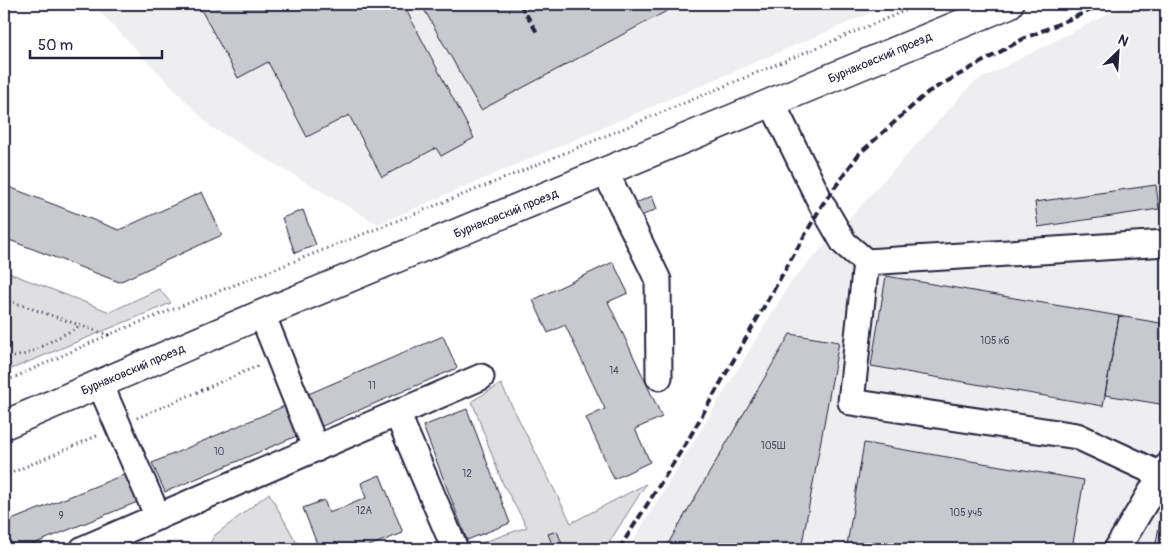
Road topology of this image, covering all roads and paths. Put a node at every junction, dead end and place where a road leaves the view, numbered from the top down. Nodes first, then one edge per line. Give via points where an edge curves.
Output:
1 (921, 4) edge
2 (1009, 4) edge
3 (772, 103) junction
4 (606, 173) junction
5 (1166, 243) edge
6 (866, 262) junction
7 (4, 300) edge
8 (262, 314) junction
9 (80, 326) junction
10 (108, 335) junction
11 (279, 357) junction
12 (4, 359) edge
13 (481, 377) dead end
14 (658, 377) dead end
15 (4, 382) edge
16 (100, 384) junction
17 (397, 413) junction
18 (4, 425) edge
19 (119, 426) junction
20 (316, 448) junction
21 (1164, 471) edge
22 (4, 476) edge
23 (158, 517) junction
24 (83, 549) edge
25 (455, 549) edge
26 (1116, 549) edge

1 - 10 path via 500,180
2 - 3 main road, Бурнаковский проезд
3 - 4 main road, Бурнаковский проезд
3 - 6 lane via 844,243
4 - 8 main road, Бурнаковский проезд
4 - 14 lane via 658,280
5 - 6 lane
6 - 21 lane via 851,402 1077,436
7 - 9 path
8 - 11 lane
8 - 16 main road, Бурнаковский проезд
9 - 10 path
9 - 12 path via 28,354
10 - 15 path
11 - 19 path
11 - 20 lane
13 - 17 lane
16 - 18 main road, Бурнаковский проезд
16 - 19 lane
17 - 20 lane
17 - 25 lane
19 - 22 path
19 - 23 lane
20 - 23 lane
21 - 26 lane
23 - 24 lane

